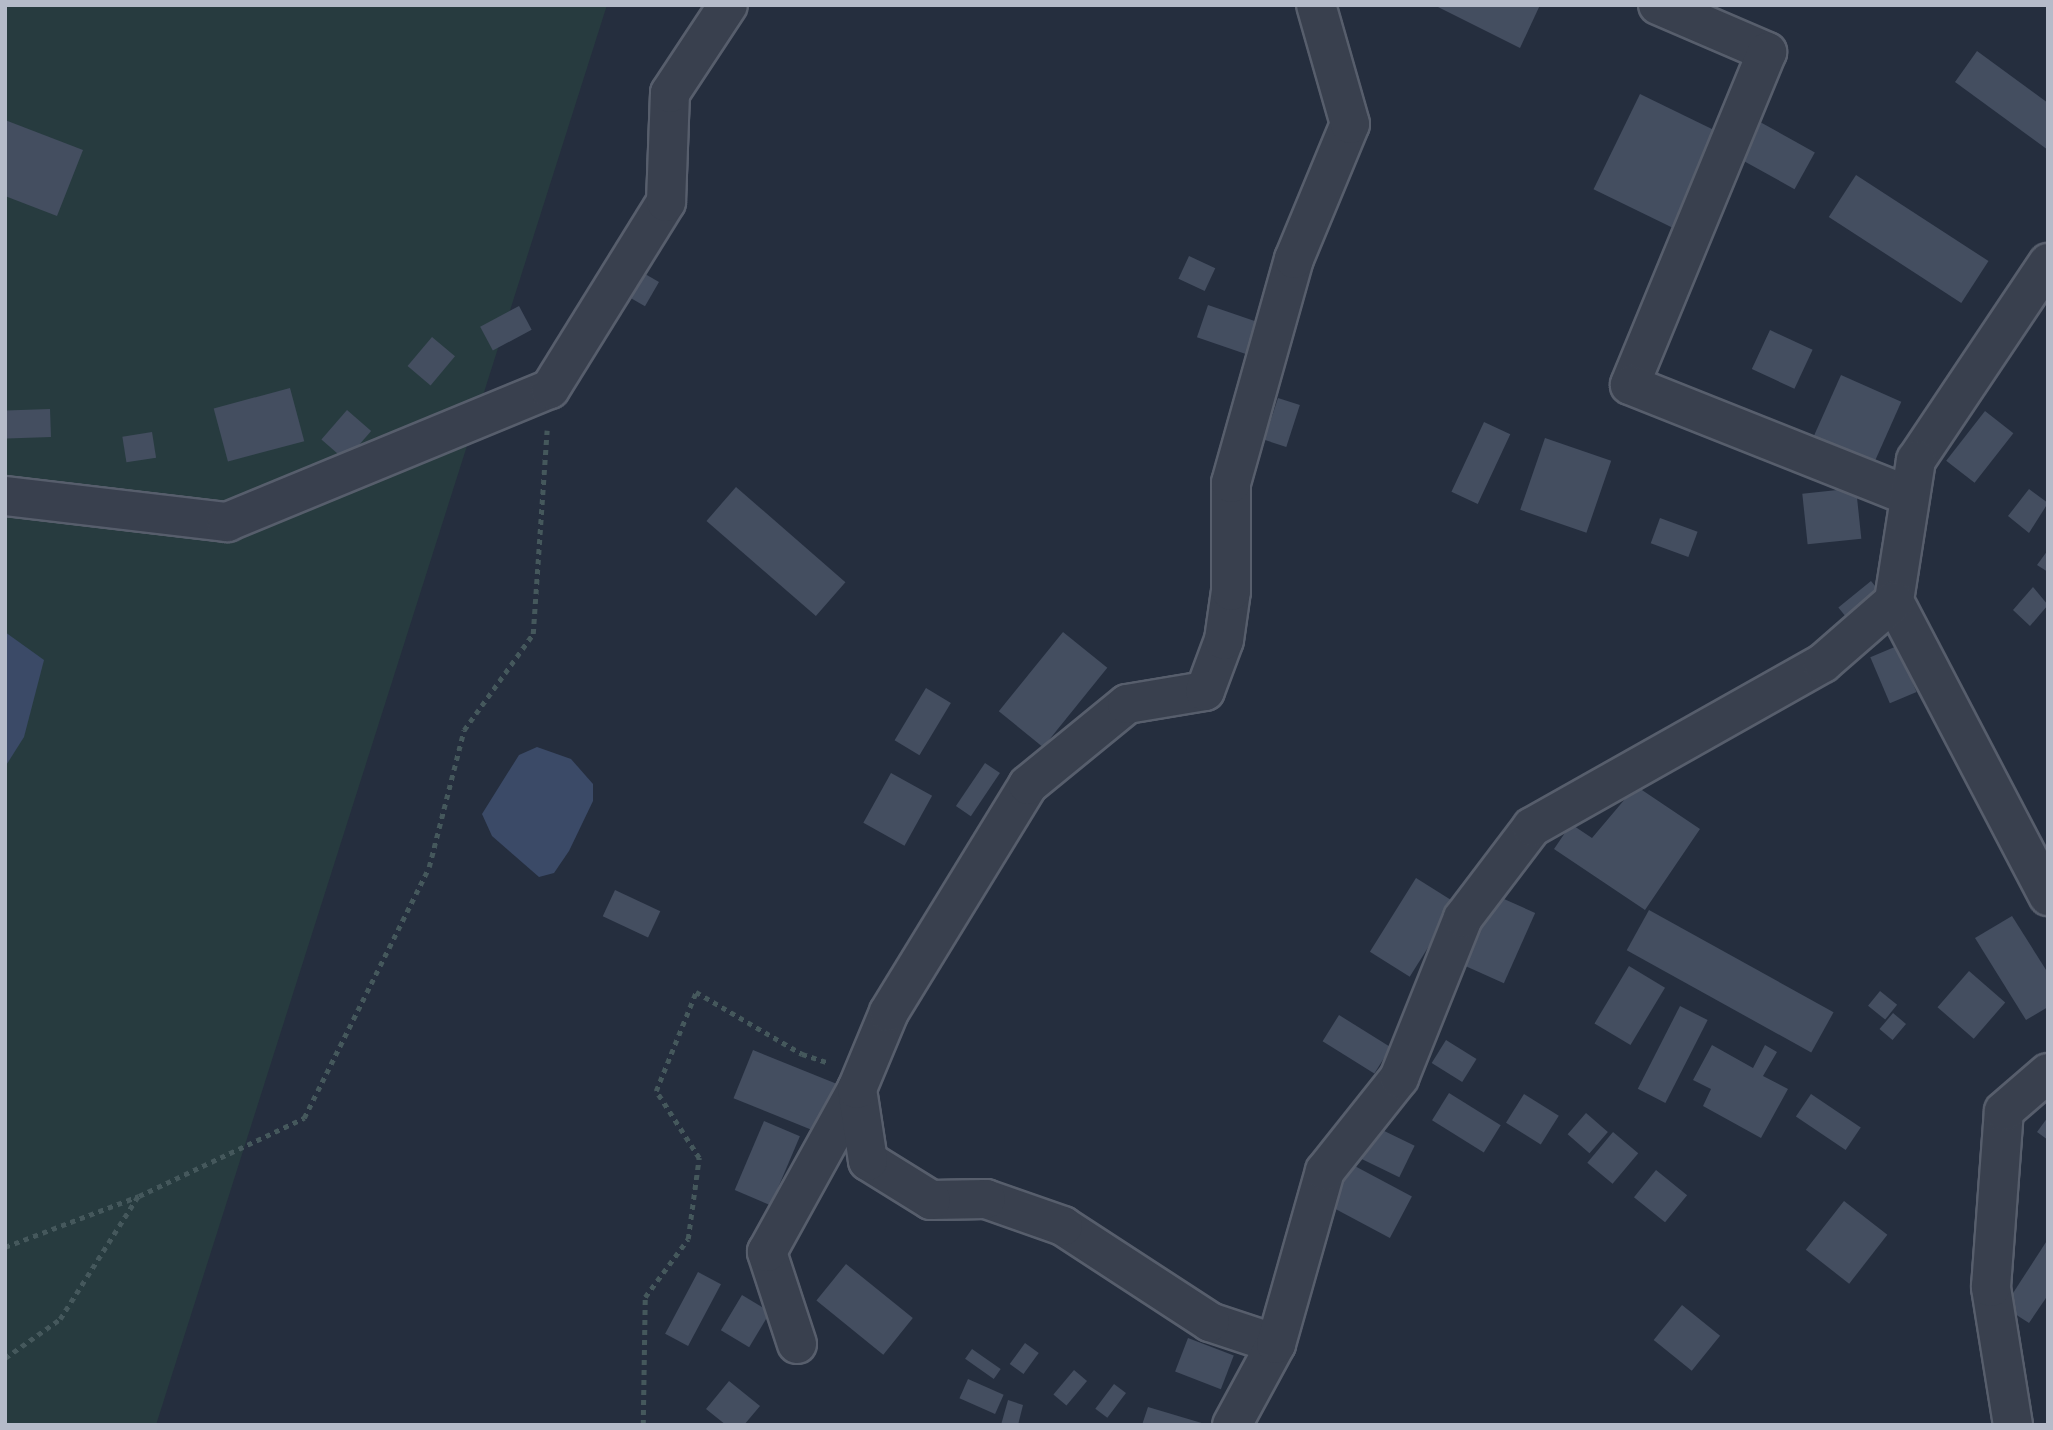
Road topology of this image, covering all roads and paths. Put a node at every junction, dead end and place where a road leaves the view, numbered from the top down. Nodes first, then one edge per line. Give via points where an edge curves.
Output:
1 (728, 5) edge
2 (1316, 5) edge
3 (1658, 5) edge
4 (2048, 263) edge
5 (550, 389) junction
6 (5, 496) edge
7 (1909, 496) junction
8 (1894, 601) junction
9 (2048, 896) edge
10 (2048, 1073) edge
11 (859, 1080) junction
12 (139, 1196) junction
13 (5, 1247) edge
14 (797, 1344) dead end
15 (1276, 1344) junction
16 (5, 1358) edge
17 (643, 1425) edge
18 (1232, 1425) edge
19 (2013, 1425) edge

1 - 5 street via 670,93 666,202
2 - 11 street via 1350,124 1294,259 1231,483 1231,591 1224,640 1205,691 1127,704 1027,785 889,1012
3 - 7 street via 1767,52 1630,385
4 - 7 street via 1916,460
5 - 6 street via 227,522
5 - 12 path via 533,634 464,730 429,866 304,1118
7 - 8 street
8 - 9 street
8 - 15 street via 1823,663 1532,827 1463,918 1399,1078 1325,1171
10 - 19 street via 2004,1111 1991,1287
11 - 14 street via 767,1252
11 - 15 street via 868,1161 931,1200 986,1199 1063,1226 1210,1322
11 - 17 path via 802,1055 696,992 656,1091 699,1158 688,1238 645,1297
12 - 13 path
12 - 16 path via 60,1319
15 - 18 street

